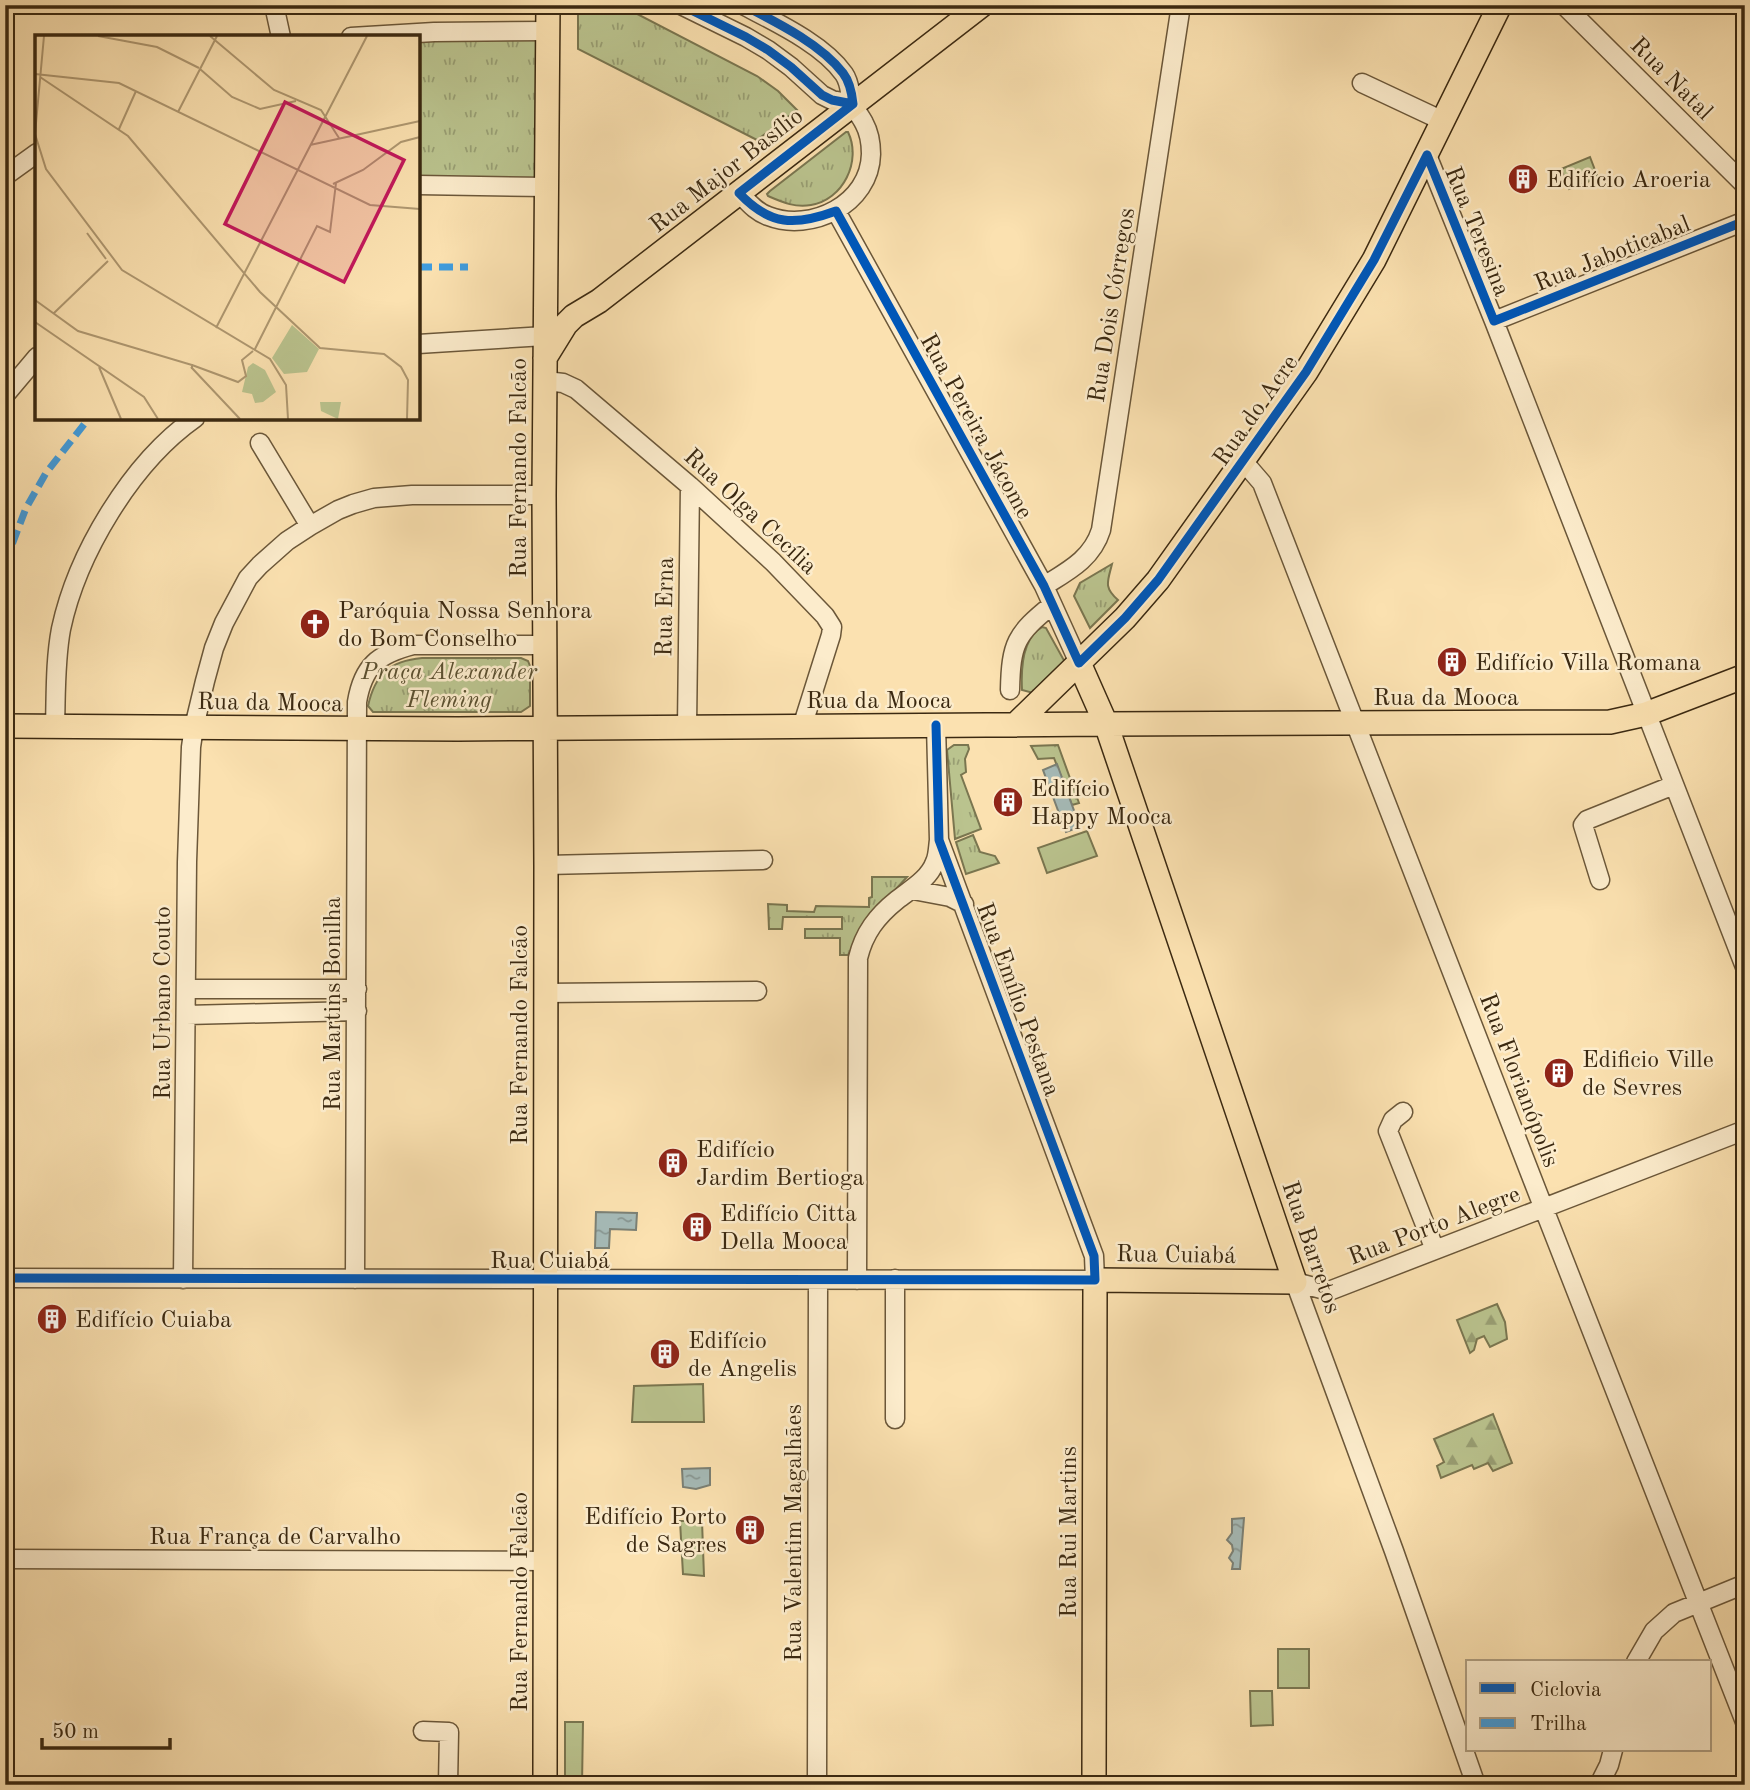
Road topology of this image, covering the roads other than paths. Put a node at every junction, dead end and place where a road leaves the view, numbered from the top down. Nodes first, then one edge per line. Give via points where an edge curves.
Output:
1 (274, 5) edge
2 (548, 5) edge
3 (681, 5) edge
4 (743, 5) edge
5 (982, 5) edge
6 (1181, 5) edge
7 (1500, 5) edge
8 (1564, 5) edge
9 (547, 31) junction
10 (281, 35) edge
11 (384, 35) edge
12 (1363, 83) dead end
13 (853, 104) junction
14 (1443, 121) junction
15 (35, 154) edge
16 (1427, 155) junction
17 (5, 176) edge
18 (420, 185) edge
19 (1745, 185) edge
20 (547, 187) junction
21 (739, 193) junction
22 (836, 211) junction
23 (1745, 221) edge
24 (546, 285) junction
25 (599, 301) junction
26 (1494, 321) junction
27 (420, 344) edge
28 (545, 347) junction
29 (35, 359) edge
30 (545, 381) junction
31 (5, 395) edge
32 (193, 420) edge
33 (260, 443) dead end
34 (1243, 461) junction
35 (691, 486) junction
36 (544, 495) junction
37 (310, 526) junction
38 (1044, 586) junction
39 (1052, 605) junction
40 (544, 645) junction
41 (1079, 663) junction
42 (1745, 676) edge
43 (1010, 690) dead end
44 (1646, 714) junction
45 (1106, 724) junction
46 (1356, 724) junction
47 (936, 725) junction
48 (1015, 725) junction
49 (5, 726) edge
50 (55, 726) junction
51 (194, 727) junction
52 (687, 727) junction
53 (802, 727) junction
54 (357, 729) junction
55 (545, 729) junction
56 (1674, 785) junction
57 (939, 840) junction
58 (763, 860) dead end
59 (545, 865) junction
60 (1600, 880) dead end
61 (913, 890) junction
62 (964, 904) junction
63 (1745, 967) edge
64 (187, 989) junction
65 (357, 989) junction
66 (267, 990) junction
67 (757, 991) dead end
68 (545, 993) junction
69 (357, 1011) junction
70 (268, 1013) junction
71 (186, 1015) junction
72 (1403, 1112) dead end
73 (1745, 1130) edge
74 (1544, 1209) junction
75 (1435, 1251) junction
76 (5, 1278) edge
77 (183, 1279) junction
78 (355, 1279) junction
79 (545, 1279) junction
80 (895, 1279) junction
81 (818, 1280) junction
82 (857, 1280) junction
83 (1095, 1280) junction
84 (1296, 1282) junction
85 (895, 1419) dead end
86 (5, 1559) edge
87 (545, 1561) junction
88 (1745, 1584) edge
89 (1699, 1603) junction
90 (1637, 1660) edge
91 (1745, 1721) edge
92 (423, 1731) dead end
93 (1612, 1752) edge
94 (448, 1785) edge
95 (545, 1785) edge
96 (817, 1785) edge
97 (1094, 1785) edge
98 (1476, 1785) edge
99 (1599, 1785) edge

1 - 10 street
2 - 9 main road, Rua Fernando Falcão
3 - 13 street via 768,50 822,95
4 - 13 street via 830,60 844,73
5 - 13 main road, Rua Major Basílio
6 - 38 street, Rua Dois Córregos via 1101,530 1080,563
7 - 14 main road, Rua do Acre
8 - 19 street, Rua Natal
9 - 11 street
9 - 20 main road, Rua Fernando Falcão
12 - 14 street
13 - 21 main road, Rua Major Basílio
13 - 22 street via 870,142 869,169 859,190
14 - 16 main road, Rua do Acre
15 - 17 street
16 - 26 street, Rua Teresina
16 - 34 main road, Rua do Acre via 1374,260 1321,350
18 - 20 street
20 - 24 main road, Rua Fernando Falcão
21 - 22 street via 760,212 780,220
21 - 25 main road, Rua Major Basílio
22 - 38 street, Rua Pereira Jácome
23 - 26 street, Rua Jaboticabal
24 - 25 main road via 555,301 565,307 580,308
24 - 28 main road, Rua Fernando Falcão
25 - 28 main road, Rua Major Basílio via 575,316
26 - 44 street, Rua Teresina
27 - 28 street
28 - 30 main road, Rua Fernando Falcão
29 - 31 street
30 - 35 street, Rua Olga Cecília via 576,389
30 - 36 main road, Rua Fernando Falcão
32 - 50 street via 155,454 116,501 89,552 62,628
33 - 37 street
34 - 41 main road, Rua do Acre via 1158,580
34 - 46 street, Rua Florianópolis via 1262,483
35 - 52 street, Rua Erna
35 - 53 street, Rua Olga Cecília via 773,562 831,626
36 - 37 street, Rua Urbano Couto via 374,498
36 - 40 main road, Rua Fernando Falcão
37 - 51 street, Rua Urbano Couto via 260,565 244,586 214,648
38 - 39 street, Rua Pereira Jácome
39 - 41 street, Rua Pereira Jácome
39 - 43 street via 1017,640 1010,662
40 - 54 street, Rua Martins Bonilha via 412,645 397,649 372,666 360,683
40 - 55 main road, Rua Fernando Falcão
41 - 45 main road, Rua Pereira Jácome
41 - 48 main road, Rua do Acre
42 - 44 main road, Rua da Mooca
44 - 46 main road, Rua da Mooca via 1610,722
44 - 56 street, Rua Teresina
45 - 46 main road, Rua da Mooca
45 - 48 main road, Rua da Mooca
45 - 84 main road, Rua Barretos
46 - 74 street, Rua Florianópolis
47 - 48 main road, Rua da Mooca
47 - 53 main road, Rua da Mooca
47 - 57 street, Rua Emílio Pestana
49 - 50 main road, Rua da Mooca
50 - 51 main road, Rua da Mooca
51 - 54 main road, Rua da Mooca
51 - 64 street, Rua Urbano Couto
52 - 53 main road, Rua da Mooca
52 - 55 main road, Rua da Mooca
54 - 55 main road, Rua da Mooca
54 - 65 street, Rua Martins Bonilha
55 - 59 main road, Rua Fernando Falcão
56 - 60 street via 1583,822
56 - 63 street, Rua Teresina
57 - 61 street via 935,862
57 - 62 street, Rua Emílio Pestana
58 - 59 street
59 - 68 main road, Rua Fernando Falcão
61 - 62 street
61 - 82 street via 873,923 858,958
62 - 83 street, Rua Emílio Pestana via 1094,1256
64 - 66 street
64 - 71 street, Rua Urbano Couto
65 - 66 street
65 - 69 street, Rua Martins Bonilha
66 - 70 street
67 - 68 street
68 - 79 main road, Rua Fernando Falcão
69 - 70 street
69 - 78 street, Rua Martins Bonilha
70 - 71 street
71 - 77 street, Rua Urbano Couto
72 - 75 street via 1388,1130
73 - 74 street, Rua Porto Alegre
74 - 75 street, Rua Porto Alegre
74 - 89 street, Rua Florianópolis
75 - 84 street, Rua Porto Alegre via 1329,1291
76 - 77 street, Rua Cuiabá
77 - 78 street, Rua Cuiabá
78 - 79 street, Rua Cuiabá
79 - 81 street, Rua Cuiabá
79 - 87 main road, Rua Fernando Falcão
80 - 82 street, Rua Cuiabá
80 - 83 street, Rua Cuiabá
80 - 85 street
81 - 82 street, Rua Cuiabá
81 - 96 street, Rua Valentim Magalhães
83 - 84 main road, Rua Cuiabá
83 - 97 main road, Rua Rui Martins
84 - 98 street, Rua Barretos
86 - 87 street, Rua França de Carvalho
87 - 95 main road, Rua Fernando Falcão
88 - 89 street
89 - 90 street via 1664,1622
89 - 91 street, Rua Florianópolis
92 - 94 street via 449,1732
93 - 99 street

